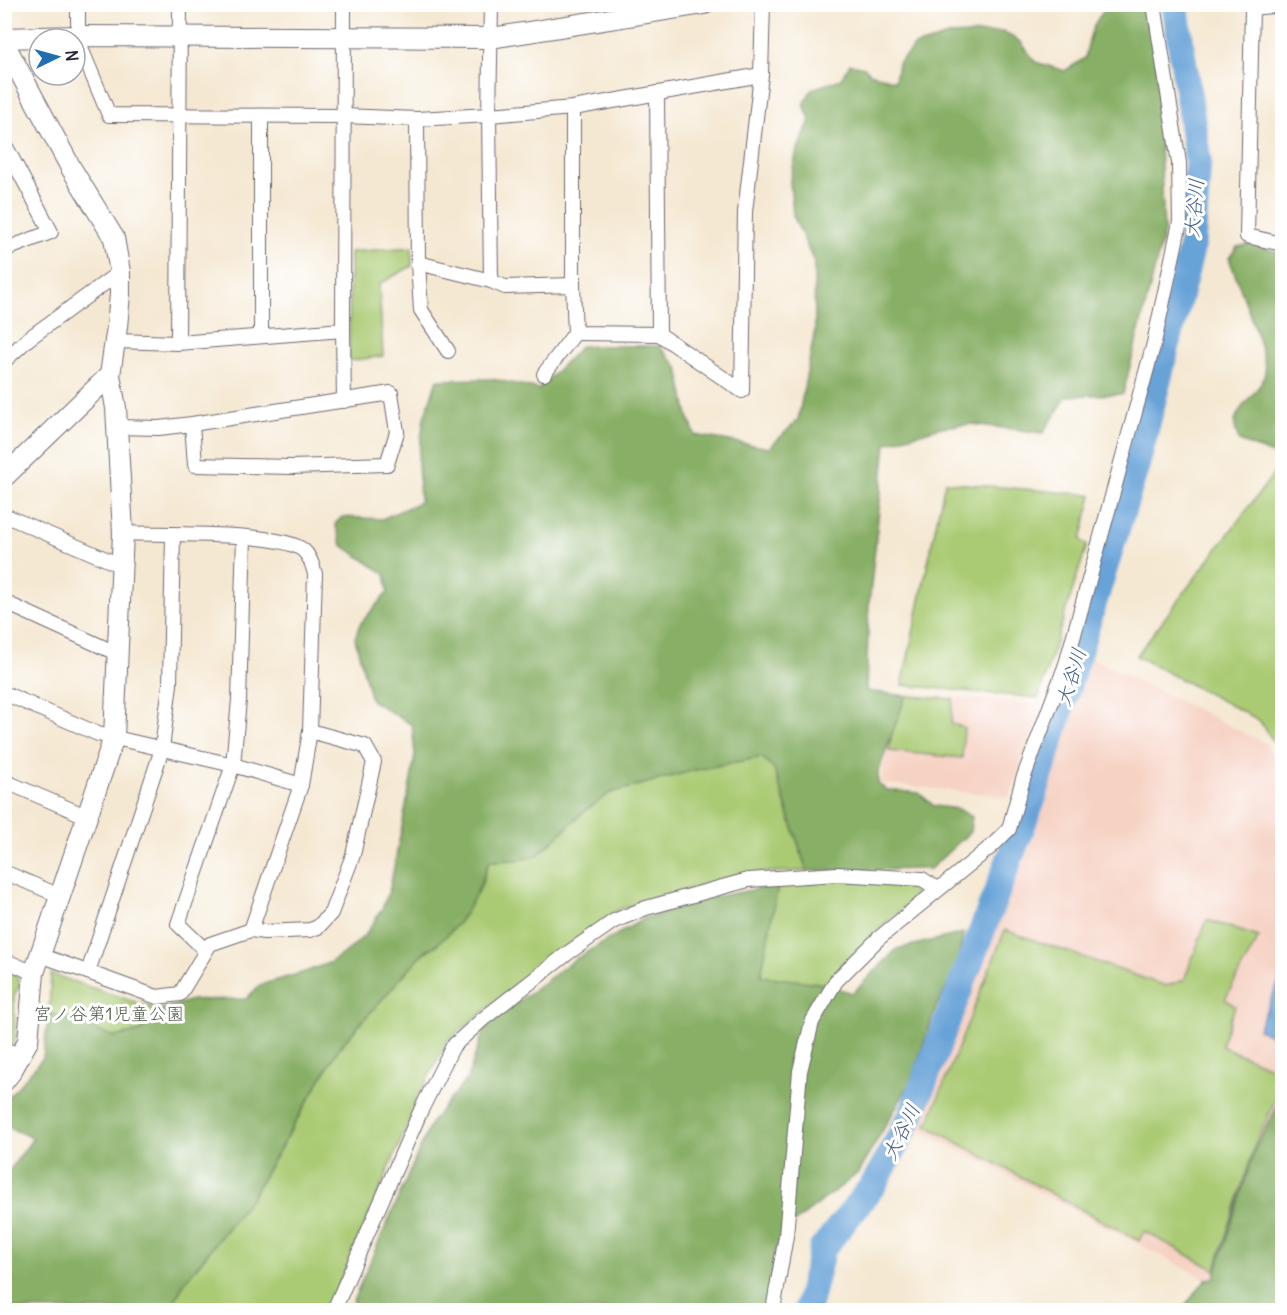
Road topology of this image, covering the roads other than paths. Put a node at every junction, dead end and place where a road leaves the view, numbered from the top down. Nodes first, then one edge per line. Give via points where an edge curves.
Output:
1 (78, 4) edge
2 (180, 4) edge
3 (344, 4) edge
4 (491, 4) edge
5 (704, 4) edge
6 (763, 4) edge
7 (1154, 4) edge
8 (1282, 5) edge
9 (78, 27) edge
10 (87, 36) edge
11 (345, 36) junction
12 (27, 37) edge
13 (180, 37) junction
14 (4, 38) edge
15 (491, 38) junction
16 (4, 43) edge
17 (87, 63) edge
18 (761, 75) junction
19 (657, 93) junction
20 (573, 108) junction
21 (489, 115) junction
22 (261, 116) junction
23 (344, 116) junction
24 (179, 117) junction
25 (417, 119) junction
26 (4, 143) edge
27 (1282, 244) edge
28 (4, 250) edge
29 (418, 263) junction
30 (120, 272) junction
31 (491, 281) junction
32 (573, 285) junction
33 (343, 330) junction
34 (575, 333) junction
35 (659, 334) junction
36 (261, 336) junction
37 (115, 341) junction
38 (178, 343) junction
39 (448, 351) dead end
40 (4, 361) edge
41 (544, 374) dead end
42 (110, 375) junction
43 (344, 401) junction
44 (192, 424) junction
45 (117, 427) junction
46 (4, 477) edge
47 (4, 515) edge
48 (123, 533) junction
49 (173, 535) junction
50 (244, 537) junction
51 (122, 566) junction
52 (4, 602) edge
53 (118, 654) junction
54 (4, 693) edge
55 (310, 731) junction
56 (114, 737) junction
57 (162, 749) junction
58 (233, 765) junction
59 (4, 781) edge
60 (301, 785) junction
61 (87, 817) junction
62 (4, 872) edge
63 (938, 889) junction
64 (60, 896) junction
65 (251, 930) junction
66 (205, 950) junction
67 (4, 960) edge
68 (37, 964) junction
69 (88, 972) junction
70 (12, 1052) edge
71 (4, 1081) edge
72 (334, 1311) edge
73 (773, 1311) edge

1 - 9 street
2 - 13 street
3 - 11 street
4 - 15 street
5 - 15 street
6 - 18 street
7 - 63 street via 1179,163 1180,222 1154,343 1066,664 1023,779 1009,829
8 - 27 street via 1252,8 1247,236
10 - 13 street
11 - 13 street
11 - 15 street
11 - 23 street
12 - 14 street
13 - 24 street
15 - 21 street
16 - 30 street via 71,168 114,238
17 - 24 street via 109,115
18 - 19 street
18 - 35 street via 744,212 742,392
19 - 20 street
19 - 35 street
20 - 21 street
20 - 32 street
21 - 25 street
21 - 31 street
22 - 23 street
22 - 24 street
22 - 36 street
23 - 25 street
23 - 33 street
24 - 38 street
25 - 29 street
26 - 28 street via 51,232
29 - 31 street
29 - 39 street via 421,310
30 - 37 street
30 - 40 street
31 - 32 street via 505,287
32 - 34 street
33 - 36 street
33 - 43 street
34 - 35 street
34 - 41 street
36 - 38 street
37 - 38 street
37 - 42 street
42 - 45 street
42 - 46 street
43 - 44 street
43 - 44 street via 391,393 397,432 387,464 195,465
44 - 45 street
45 - 48 street
47 - 51 street
48 - 49 street
48 - 51 street
49 - 50 street
49 - 57 street via 170,684
50 - 55 street via 286,541 304,551 311,561 315,574
50 - 58 street
51 - 53 street
52 - 53 street
53 - 56 street
54 - 56 street via 98,734
55 - 60 street
55 - 65 street via 365,746 374,762 352,855 336,904 318,927 303,931
56 - 57 street
56 - 61 street
57 - 58 street
57 - 69 street
58 - 60 street
58 - 66 street via 178,924
59 - 61 street
60 - 65 street
61 - 64 street
62 - 64 street
63 - 72 street via 922,879 837,874 748,880 614,921 568,953 453,1046
63 - 73 street via 879,938 836,981 812,1022 800,1071 786,1236
64 - 68 street
65 - 66 street via 210,944
66 - 69 street via 180,994 157,997
67 - 68 street
68 - 69 street
68 - 70 street via 28,1041
70 - 71 street

